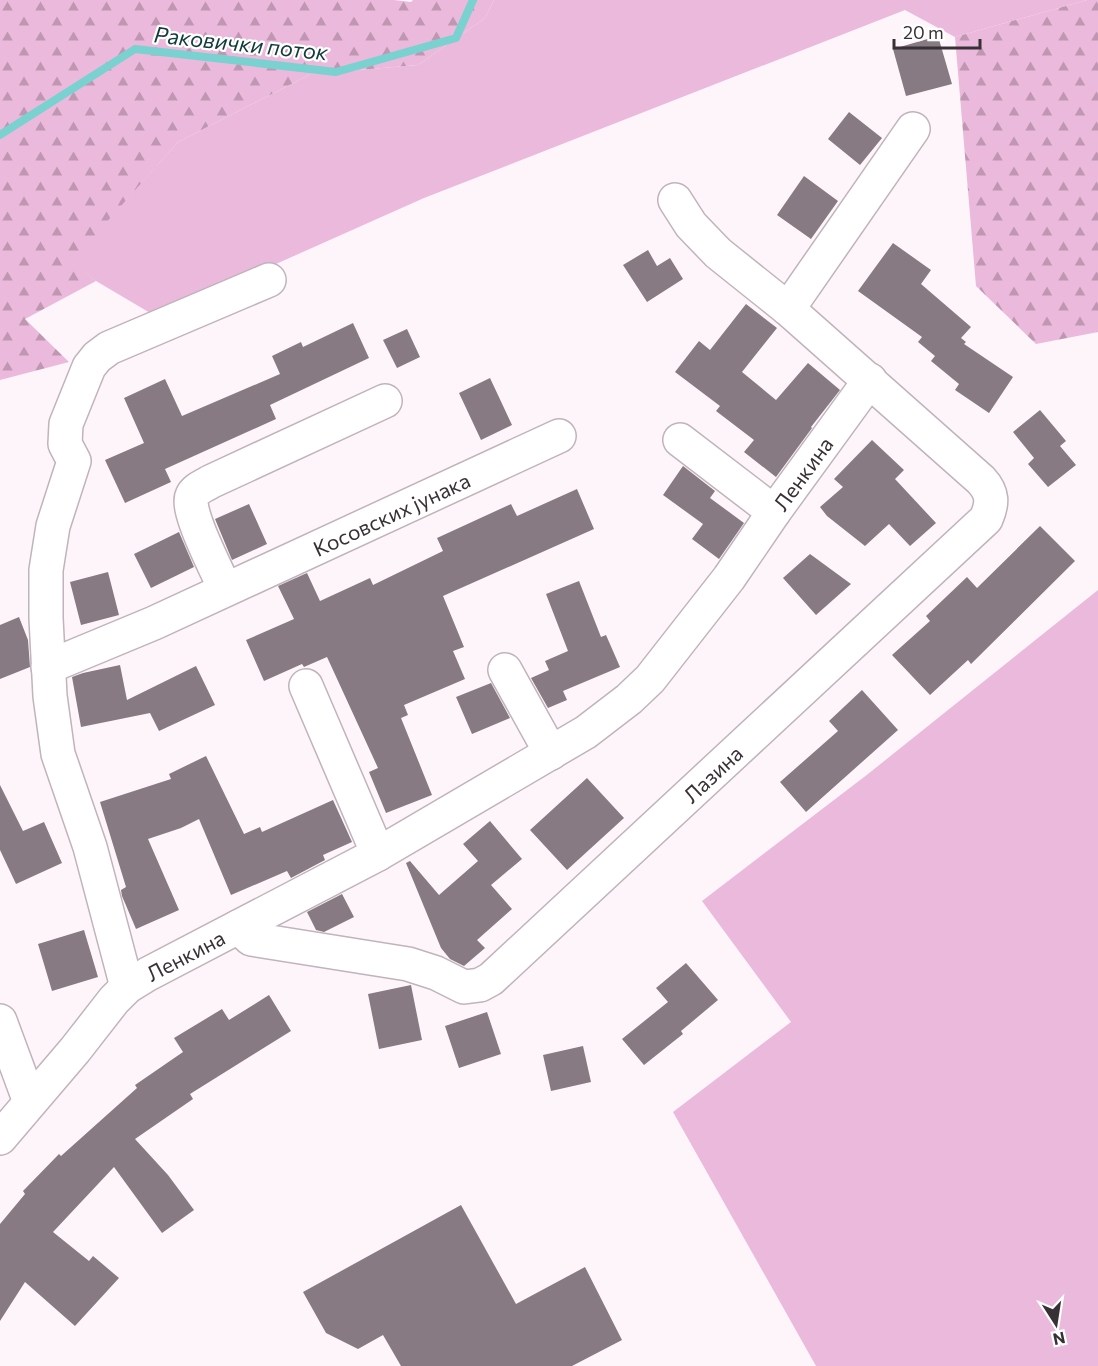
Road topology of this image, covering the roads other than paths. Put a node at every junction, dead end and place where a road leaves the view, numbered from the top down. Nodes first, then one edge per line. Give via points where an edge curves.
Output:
1 (913, 129) dead end
2 (675, 200) dead end
3 (269, 280) dead end
4 (788, 309) junction
5 (870, 380) junction
6 (385, 401) dead end
7 (559, 436) dead end
8 (680, 440) dead end
9 (774, 512) junction
10 (225, 589) junction
11 (48, 667) junction
12 (505, 670) dead end
13 (306, 686) dead end
14 (551, 753) junction
15 (378, 854) junction
16 (238, 927) junction
17 (127, 987) junction
18 (0, 1021) edge
19 (30, 1102) junction
20 (0, 1137) edge

1 - 4 street
2 - 4 street via 708,243
3 - 11 street via 109,348 89,367 66,424 65,444 74,461 53,526 46,570
4 - 5 street
5 - 9 street, Ленкина
5 - 16 street, Лазина via 989,488 992,498 986,519 491,980 464,987 408,964 250,939
6 - 10 street via 196,490 191,497 191,512
7 - 10 street, Косовских јунака
8 - 9 street
9 - 14 street, Ленкина via 729,578 650,679 586,732
10 - 11 street, Косовских јунака
11 - 17 street via 58,754 90,847
12 - 14 street
13 - 15 street
14 - 15 street, Ленкина
15 - 16 street, Ленкина
16 - 17 street, Ленкина
17 - 19 street, Ленкина
18 - 19 street
19 - 20 street, Ленкина

